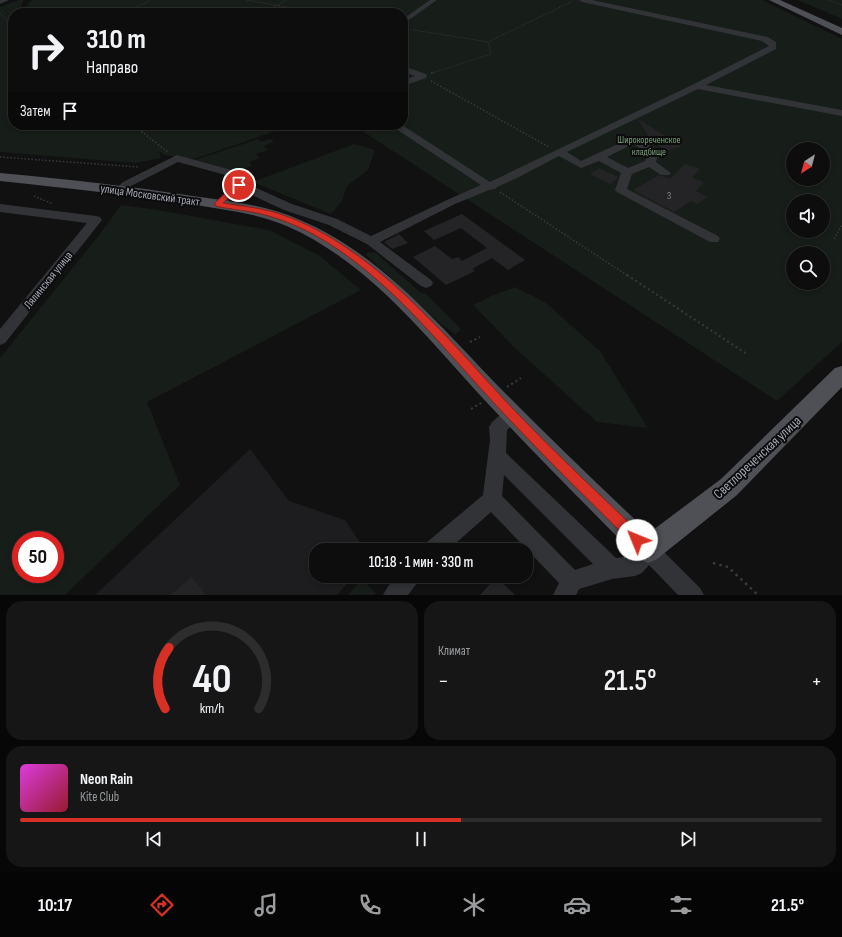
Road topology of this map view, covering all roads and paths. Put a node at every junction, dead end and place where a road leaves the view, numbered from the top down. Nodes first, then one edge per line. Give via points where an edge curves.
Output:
1 (6, 0) edge
2 (152, 0) edge
3 (247, 0) edge
4 (287, 0) edge
5 (434, 0) edge
6 (576, 0) edge
7 (582, 0) edge
8 (773, 0) edge
9 (794, 0) edge
10 (829, 0) edge
11 (0, 2) edge
12 (277, 5) junction
13 (842, 6) edge
14 (135, 8) edge
15 (271, 8) edge
16 (293, 8) edge
17 (0, 13) edge
18 (408, 18) edge
19 (8, 22) edge
20 (842, 22) edge
21 (408, 29) edge
22 (842, 32) edge
23 (488, 42) junction
24 (408, 71) edge
25 (423, 76) junction
26 (408, 81) edge
27 (697, 86) junction
28 (842, 113) edge
29 (140, 130) edge
30 (403, 130) edge
31 (559, 152) junction
32 (0, 156) edge
33 (177, 158) junction
34 (600, 158) junction
35 (650, 163) junction
36 (165, 165) junction
37 (627, 172) junction
38 (665, 173) dead end
39 (0, 177) edge
40 (239, 185) junction
41 (491, 187) junction
42 (122, 189) junction
43 (218, 204) junction
44 (0, 208) edge
45 (842, 225) edge
46 (714, 239) dead end
47 (834, 240) dead end
48 (371, 241) junction
49 (426, 283) dead end
50 (480, 337) dead end
51 (0, 339) edge
52 (470, 342) dead end
53 (746, 354) dead end
54 (842, 374) edge
55 (505, 421) junction
56 (497, 456) junction
57 (492, 499) junction
58 (441, 543) edge
59 (648, 550) junction
60 (713, 563) dead end
61 (612, 569) junction
62 (404, 583) edge
63 (568, 588) edge
64 (394, 595) edge
65 (693, 595) edge
66 (758, 595) edge

1 - 11 street
2 - 14 path
3 - 12 path
4 - 12 path
5 - 18 street
6 - 23 path
7 - 27 street via 765,39 773,44
8 - 22 main road
9 - 20 main road
10 - 13 path
12 - 15 path
12 - 16 path
17 - 19 path
21 - 23 path
23 - 25 path via 491,54
24 - 25 street
25 - 26 street
25 - 31 path
27 - 28 street
27 - 31 street
29 - 33 path
30 - 41 street
31 - 34 street via 581,165
31 - 41 street
32 - 36 path via 134,168
33 - 36 street
33 - 40 street via 249,178
34 - 35 street via 633,140 654,152
34 - 37 street
35 - 37 street
35 - 38 street
36 - 42 street
37 - 46 street via 621,190
39 - 42 main road, улица Московский тракт
40 - 43 street
40 - 48 street via 288,207 333,222
41 - 48 street via 451,202
41 - 53 path
42 - 43 main road, улица Московский тракт
43 - 55 main road, улица Московский тракт via 277,216 315,232 356,258 428,324
44 - 51 street, Лялинская улица via 96,220
45 - 47 path
48 - 49 street
50 - 52 path
54 - 59 main road, Светлореченская улица via 729,487
55 - 56 street
55 - 59 main road, улица Московский тракт
56 - 57 street
56 - 61 street
57 - 58 street
57 - 63 street
59 - 61 street via 635,566
59 - 65 street
60 - 66 path via 728,567
61 - 63 street
62 - 64 street

